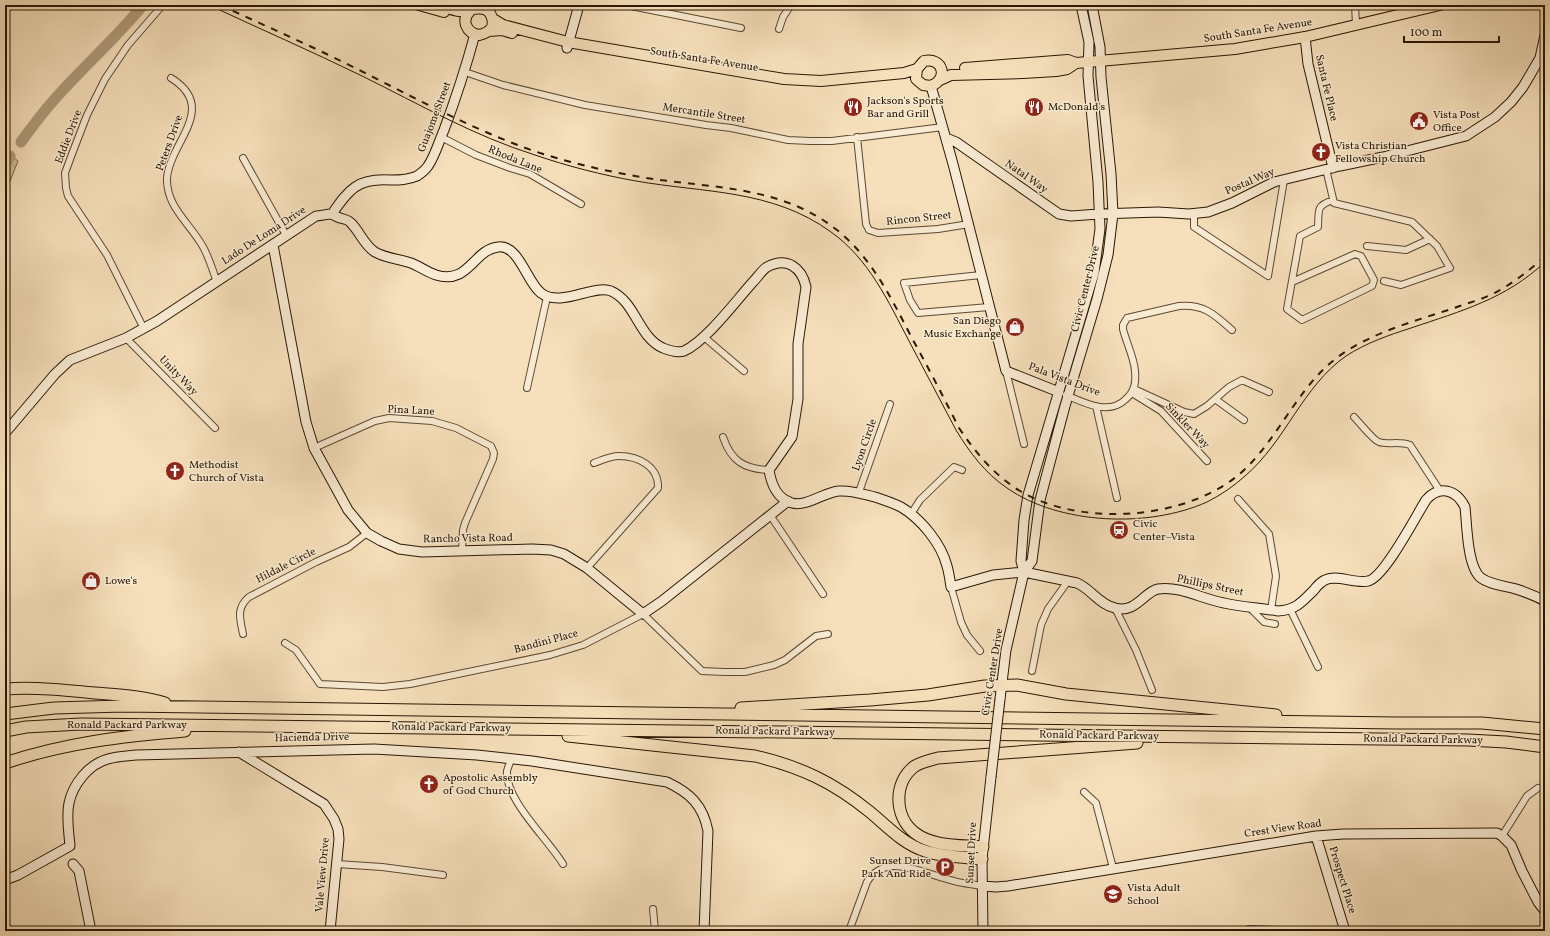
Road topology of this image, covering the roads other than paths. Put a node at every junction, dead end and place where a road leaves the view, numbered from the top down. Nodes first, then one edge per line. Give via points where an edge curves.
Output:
1 (165, 5) edge
2 (419, 5) edge
3 (438, 5) edge
4 (578, 5) edge
5 (626, 5) edge
6 (791, 5) edge
7 (1081, 5) edge
8 (1092, 5) edge
9 (1356, 5) edge
10 (1440, 5) edge
11 (470, 10) junction
12 (493, 19) junction
13 (465, 22) junction
14 (1356, 24) junction
15 (741, 28) dead end
16 (779, 29) dead end
17 (488, 32) junction
18 (475, 34) junction
19 (1545, 36) edge
20 (1305, 37) junction
21 (568, 45) junction
22 (1101, 61) junction
23 (1088, 62) junction
24 (1076, 63) junction
25 (941, 68) junction
26 (917, 69) junction
27 (465, 72) junction
28 (171, 78) dead end
29 (940, 80) junction
30 (918, 81) junction
31 (931, 86) junction
32 (943, 127) junction
33 (441, 137) junction
34 (857, 137) junction
35 (946, 138) junction
36 (243, 158) dead end
37 (1329, 169) junction
38 (1284, 180) junction
39 (1334, 200) junction
40 (581, 204) dead end
41 (1194, 213) junction
42 (332, 214) junction
43 (1099, 214) junction
44 (1113, 214) junction
45 (969, 224) junction
46 (286, 235) junction
47 (1430, 239) junction
48 (273, 244) junction
49 (1367, 246) dead end
50 (981, 275) junction
51 (1384, 281) dead end
52 (217, 282) junction
53 (1292, 282) junction
54 (547, 297) junction
55 (990, 307) junction
56 (144, 329) junction
57 (1232, 330) dead end
58 (704, 337) junction
59 (126, 338) junction
60 (744, 371) dead end
61 (1006, 371) junction
62 (527, 388) dead end
63 (1133, 391) junction
64 (1059, 392) junction
65 (1269, 392) dead end
66 (1068, 396) junction
67 (1216, 399) junction
68 (890, 404) dead end
69 (1096, 406) junction
70 (1354, 417) dead end
71 (1244, 420) dead end
72 (215, 428) dead end
73 (5, 432) edge
74 (723, 437) dead end
75 (1024, 444) dead end
76 (314, 448) junction
77 (1207, 461) dead end
78 (594, 462) dead end
79 (769, 470) junction
80 (962, 470) dead end
81 (1440, 491) junction
82 (859, 492) junction
83 (1117, 498) dead end
84 (1238, 499) dead end
85 (788, 500) junction
86 (911, 514) junction
87 (770, 515) junction
88 (367, 533) junction
89 (462, 551) junction
90 (587, 568) junction
91 (1024, 572) junction
92 (1068, 581) junction
93 (951, 587) junction
94 (824, 594) dead end
95 (1545, 600) edge
96 (1249, 606) junction
97 (1115, 608) junction
98 (1290, 609) junction
99 (1271, 610) junction
100 (643, 614) junction
101 (1276, 624) dead end
102 (243, 634) dead end
103 (828, 634) dead end
104 (285, 643) dead end
105 (980, 650) dead end
106 (1318, 667) dead end
107 (1032, 671) dead end
108 (1001, 686) junction
109 (5, 689) edge
110 (1152, 690) dead end
111 (178, 707) junction
112 (642, 713) junction
113 (5, 714) edge
114 (1319, 722) junction
115 (251, 725) junction
116 (1545, 729) edge
117 (511, 730) junction
118 (5, 731) edge
119 (1217, 738) junction
120 (1545, 746) edge
121 (239, 752) junction
122 (511, 759) junction
123 (5, 763) edge
124 (991, 778) joint
125 (1538, 788) dead end
126 (1084, 792) dead end
127 (1316, 836) junction
128 (1502, 836) junction
129 (983, 847) junction
130 (982, 859) junction
131 (73, 864) dead end
132 (337, 864) junction
133 (562, 864) dead end
134 (1113, 868) junction
135 (443, 875) dead end
136 (5, 880) edge
137 (982, 886) junction
138 (653, 908) dead end
139 (1545, 911) edge
140 (1249, 929) dead end
141 (91, 931) edge
142 (330, 931) edge
143 (655, 931) edge
144 (704, 931) edge
145 (849, 931) edge
146 (983, 931) edge
147 (1277, 931) edge
148 (1345, 931) edge

1 - 56 street, Eddie Drive via 128,45 105,79 87,115 66,173 68,196 107,255
2 - 13 main road via 456,16
3 - 11 main road, South Santa Fe Avenue via 458,11
4 - 21 street
5 - 15 street
6 - 16 street via 783,16
7 - 23 street, Civic Center Drive via 1089,42
8 - 22 street, Civic Center Drive
9 - 14 street
10 - 14 main road, South Santa Fe Avenue
11 - 12 main road, South Santa Fe Avenue via 484,8
11 - 13 main road
12 - 17 main road via 492,28
12 - 21 main road, South Santa Fe Avenue via 503,25
13 - 18 main road via 469,31
14 - 20 main road, South Santa Fe Avenue
17 - 18 main road, South Santa Fe Avenue
17 - 21 main road, South Santa Fe Avenue via 497,30
18 - 27 street, Guajome Street
19 - 37 street, Postal Way via 1540,58 1511,102 1495,117 1466,136
20 - 22 main road, South Santa Fe Avenue via 1235,48
20 - 37 street, Santa Fe Place
21 - 26 main road, South Santa Fe Avenue via 797,80 842,79 904,73
21 - 30 main road, South Santa Fe Avenue via 791,85 838,85 910,79
22 - 23 main road, South Santa Fe Avenue
22 - 44 street, Civic Center Drive
23 - 24 main road, South Santa Fe Avenue
23 - 43 street, Civic Center Drive
24 - 25 main road, South Santa Fe Avenue via 1068,60
24 - 29 main road, South Santa Fe Avenue via 1067,69 1023,73 956,74
25 - 26 main road, South Santa Fe Avenue via 935,61 929,60 921,63
25 - 29 main road
26 - 30 main road
27 - 33 street, Guajome Street
27 - 34 street, Mercantile Street via 503,85 585,105 731,128 788,140 832,141
28 - 52 street, Peters Drive via 182,85 190,97 191,113 189,125 169,168 168,188 174,207 201,243
29 - 31 main road, South Santa Fe Avenue
30 - 31 main road, South Santa Fe Avenue
31 - 32 street
32 - 34 street, Mercantile Street
32 - 35 street
33 - 40 street, Rhoda Lane via 476,155 530,174
33 - 42 street, Guajome Street via 428,166 417,176 402,180 378,179 358,185 343,197
34 - 45 street, Rincon Street via 866,224 869,230 878,233 902,232
35 - 43 street, Natal Way via 956,142 1059,214
35 - 45 street
36 - 46 street
37 - 38 street, Postal Way
37 - 39 street
38 - 41 street, Postal Way via 1274,182 1208,212
38 - 41 street via 1268,276 1194,227
39 - 47 street via 1334,203 1412,222
39 - 53 street via 1323,203 1319,208 1318,227 1300,236
41 - 44 street, Postal Way
42 - 46 street, Lado De Loma Drive via 316,216
42 - 54 street via 351,222 368,246 377,253 412,263 442,276 454,276 463,272 492,249 507,248 520,262 536,288
43 - 44 street, Postal Way
43 - 64 street, Civic Center Drive via 1100,229 1094,273
44 - 66 street, Civic Center Drive via 1108,255 1098,299
45 - 50 street
46 - 48 street, Lado De Loma Drive
47 - 49 street via 1406,250
47 - 51 street via 1450,268 1401,285
48 - 52 street, Lado De Loma Drive
48 - 76 street, Rancho Vista Road via 306,422
50 - 55 street
50 - 55 street via 904,283 918,313
52 - 56 street, Lado De Loma Drive
53 - 53 street via 1286,310 1302,320 1372,286 1374,280 1361,256 1355,254
54 - 58 street via 567,297 609,290 628,303 642,328 653,341 667,350 682,352
54 - 62 street
55 - 61 street
56 - 59 street, Lado De Loma Drive
57 - 63 street via 1204,309 1187,305 1127,318 1122,329 1135,369
58 - 60 street
58 - 79 street via 767,267 784,263 799,270 806,287 798,344 798,399 792,437
59 - 72 street, Unity Way
59 - 73 street, Lado De Loma Drive via 70,360
61 - 64 street, Pala Vista Drive
61 - 75 street
63 - 67 street via 1194,414
63 - 69 street, Pala Vista Drive via 1121,404 1114,407
63 - 77 street, Sinkler Way via 1161,411
64 - 66 street, Pala Vista Drive
64 - 91 street, Civic Center Drive via 1028,495 1024,520
65 - 67 street via 1242,380 1229,387
66 - 69 street, Pala Vista Drive
66 - 91 street, Civic Center Drive via 1040,500 1032,561
67 - 71 street
68 - 82 street, Lyon Circle
69 - 83 street
70 - 81 street via 1379,442 1410,445
74 - 79 street via 726,449 736,460 746,467
76 - 88 street, Rancho Vista Road via 348,510
76 - 89 street, Pina Lane via 375,421 389,418 432,421 467,433 491,446 493,459 465,523
78 - 90 street via 618,456 632,457 653,469 658,488
79 - 85 street via 771,484
80 - 86 street via 954,467 925,495
81 - 95 street via 1454,493 1465,507 1471,561 1481,577
81 - 98 street via 1426,500 1376,577 1364,582 1332,578 1325,580 1302,602
82 - 85 street via 838,491 803,502 793,503
82 - 86 street via 889,502
84 - 99 street via 1269,534 1276,576
85 - 87 street, Bandini Place
86 - 93 street via 941,550
87 - 94 street
87 - 100 street, Bandini Place
88 - 89 street, Rancho Vista Road via 408,551
88 - 102 street, Hildale Circle via 349,547 249,597 243,602 240,610
89 - 90 street, Rancho Vista Road via 547,550 564,554
90 - 100 street, Rancho Vista Road
91 - 92 street
91 - 93 street via 993,575
91 - 108 street, Civic Center Drive
92 - 97 street via 1084,587 1103,603
92 - 107 street via 1048,609 1041,626
93 - 105 street via 961,622 967,635
96 - 97 street, Phillips Street via 1223,603 1185,591 1156,589 1134,606
96 - 99 street, Phillips Street
96 - 101 street via 1264,622
97 - 110 street
98 - 99 street, Phillips Street
98 - 106 street
100 - 103 street, Rancho Vista Road via 702,670 745,672 774,665 785,660 816,636
100 - 104 street, Bandini Place via 583,644 550,655 410,684 383,687 320,684 296,650
108 - 112 highway via 870,700
108 - 114 highway via 1017,685 1066,694 1261,713
108 - 124 street, Civic Center Drive, bridge
109 - 111 highway via 33,688 147,698
111 - 112 highway, Ronald Packard Parkway
111 - 113 highway, Ronald Packard Parkway via 54,708
112 - 114 highway, Ronald Packard Parkway
114 - 116 highway, Ronald Packard Parkway via 1482,723
115 - 117 highway, Ronald Packard Parkway
115 - 118 highway, Ronald Packard Parkway via 81,724 26,727
115 - 123 highway via 102,739 33,754
117 - 119 highway, Ronald Packard Parkway
117 - 130 highway via 755,756 778,762 815,775 829,783 901,838 924,851
119 - 120 highway, Ronald Packard Parkway via 1468,740
119 - 129 highway via 938,758 914,767 902,782 899,792 899,809 906,825 931,841
121 - 122 street, Hacienda Drive via 374,749
121 - 132 street, Vale View Drive via 324,804 338,829
121 - 136 street, Hacienda Drive via 117,757 100,762 78,782 69,802 70,846
122 - 133 street via 507,776 511,793
122 - 144 street, Hacienda Drive via 667,782 688,794 706,820 708,831
124 - 129 street, Sunset Drive
125 - 128 street via 1527,796
126 - 134 street via 1096,803
127 - 128 street, Crest View Road
127 - 134 street, Crest View Road
127 - 148 street, Prospect Place
128 - 139 street via 1512,845 1522,871
129 - 130 street, Sunset Drive
130 - 137 street, Sunset Drive
131 - 141 street via 81,878
132 - 135 street
132 - 142 street, Vale View Drive
134 - 137 street, Crest View Road via 996,887
137 - 145 street via 956,882 908,868 892,866 880,869 867,882
137 - 146 street, Sunset Drive
138 - 143 street
140 - 147 street

